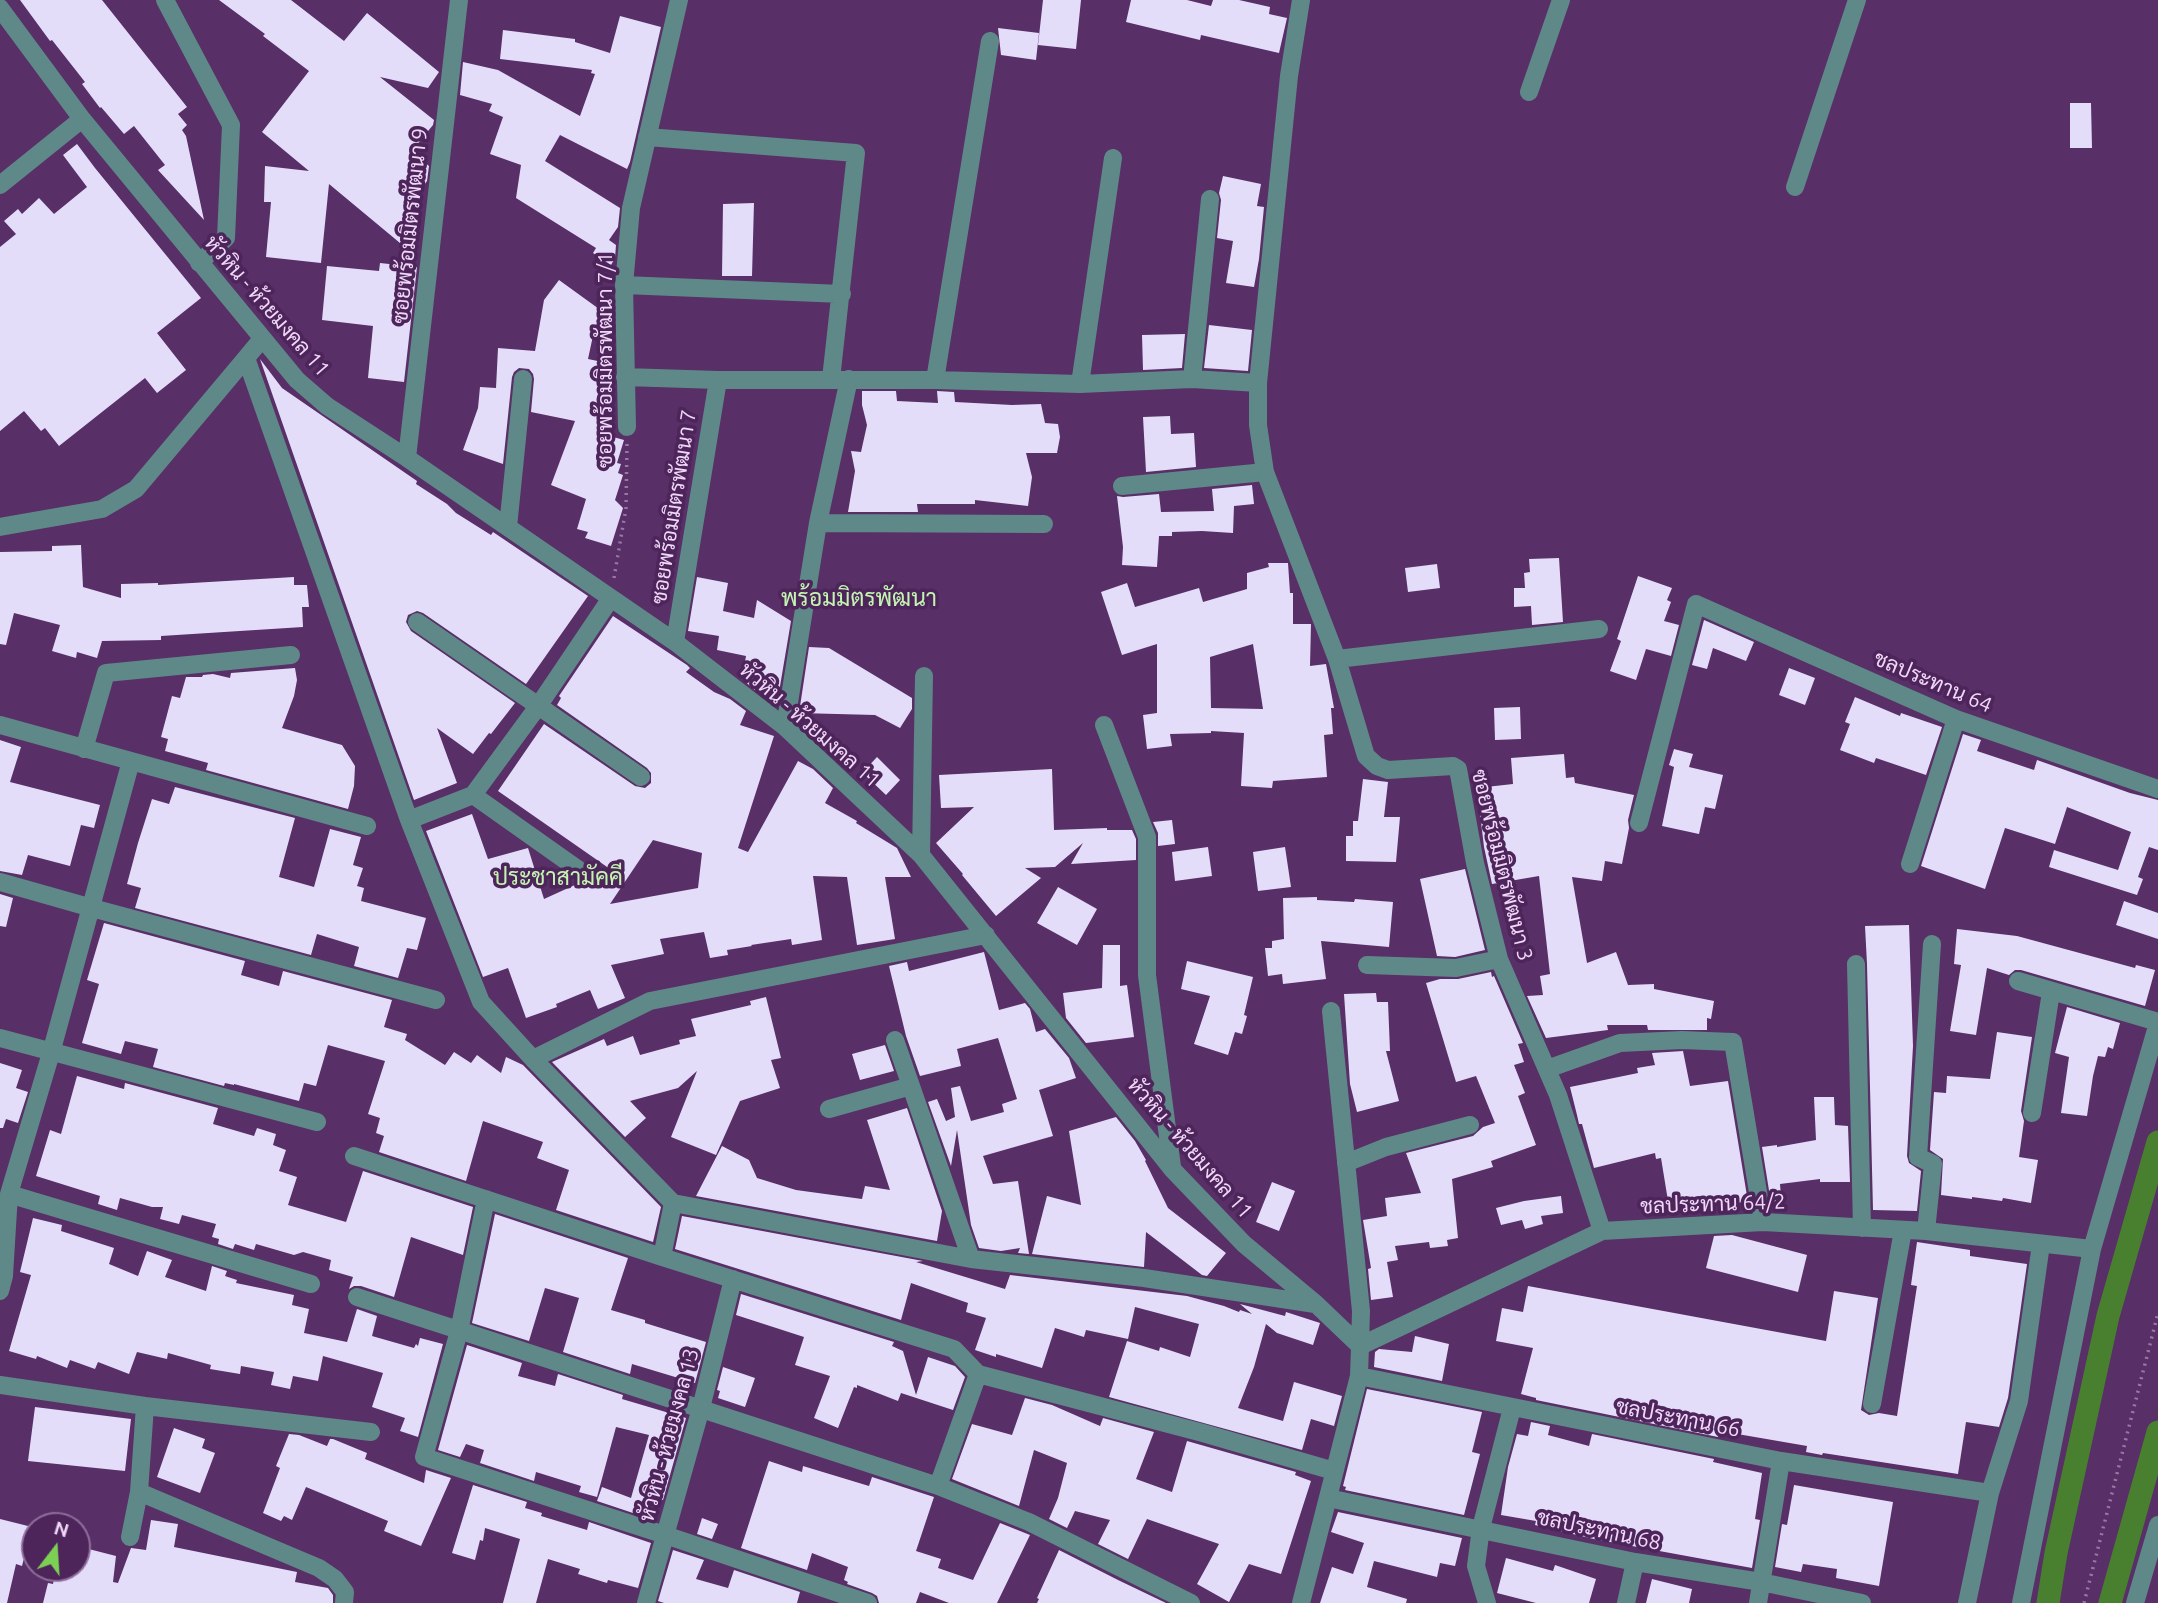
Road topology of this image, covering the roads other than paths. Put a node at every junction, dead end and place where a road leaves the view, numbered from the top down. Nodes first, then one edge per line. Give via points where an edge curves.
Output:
1 (165, 0) edge
2 (459, 0) edge
3 (679, 0) edge
4 (1301, 0) edge
5 (1561, 0) edge
6 (1857, 0) edge
7 (0, 8) edge
8 (990, 41) dead end
9 (1529, 92) dead end
10 (82, 120) junction
11 (647, 137) junction
12 (1113, 158) dead end
13 (0, 185) edge
14 (1795, 187) dead end
15 (1210, 199) dead end
16 (199, 263) junction
17 (624, 285) junction
18 (842, 294) junction
19 (261, 340) junction
20 (246, 358) junction
21 (625, 377) junction
22 (523, 379) dead end
23 (840, 379) junction
24 (1192, 379) junction
25 (718, 380) junction
26 (935, 380) junction
27 (1258, 383) junction
28 (1080, 384) junction
29 (627, 427) road end
30 (407, 458) junction
31 (1265, 472) junction
32 (1122, 486) dead end
33 (818, 523) junction
34 (1044, 524) dead end
35 (0, 527) edge
36 (508, 527) junction
37 (611, 598) junction
38 (417, 622) dead end
39 (1599, 629) dead end
40 (675, 642) junction
41 (291, 655) dead end
42 (1336, 659) junction
43 (924, 676) dead end
44 (539, 705) junction
45 (1956, 719) junction
46 (0, 725) edge
47 (1104, 726) dead end
48 (785, 727) junction
49 (85, 749) junction
50 (131, 761) junction
51 (641, 777) dead end
52 (2158, 789) edge
53 (472, 795) junction
54 (409, 820) junction
55 (1639, 823) dead end
56 (367, 826) dead end
57 (921, 855) junction
58 (1910, 864) dead end
59 (579, 870) dead end
60 (0, 882) edge
61 (92, 908) junction
62 (986, 935) junction
63 (1932, 944) dead end
64 (1499, 959) junction
65 (1856, 964) dead end
66 (1367, 965) dead end
67 (2018, 981) dead end
68 (2050, 992) junction
69 (436, 1000) dead end
70 (1331, 1011) dead end
71 (2158, 1022) edge
72 (0, 1038) edge
73 (895, 1040) dead end
74 (51, 1053) junction
75 (533, 1059) junction
76 (1547, 1069) junction
77 (911, 1086) junction
78 (829, 1109) dead end
79 (2032, 1113) dead end
80 (317, 1122) dead end
81 (1470, 1125) dead end
82 (354, 1156) dead end
83 (1346, 1163) junction
84 (1172, 1169) junction
85 (9, 1194) junction
86 (486, 1199) junction
87 (673, 1203) junction
88 (1763, 1222) junction
89 (1862, 1228) junction
90 (1903, 1230) junction
91 (1602, 1231) junction
92 (1926, 1231) junction
93 (2041, 1244) junction
94 (2092, 1249) junction
95 (662, 1256) junction
96 (971, 1259) junction
97 (733, 1279) junction
98 (310, 1284) dead end
99 (0, 1291) edge
100 (357, 1297) dead end
101 (1315, 1304) junction
102 (459, 1331) junction
103 (1360, 1346) junction
104 (978, 1374) junction
105 (1359, 1376) junction
106 (0, 1385) edge
107 (1872, 1404) dead end
108 (145, 1406) junction
109 (701, 1408) junction
110 (1512, 1408) junction
111 (371, 1432) dead end
112 (1781, 1461) junction
113 (1334, 1471) junction
114 (938, 1486) junction
115 (139, 1492) junction
116 (1990, 1493) junction
117 (1328, 1498) junction
118 (2158, 1525) edge
119 (1481, 1528) junction
120 (665, 1535) junction
121 (131, 1537) dead end
122 (1635, 1562) junction
123 (1761, 1582) junction
124 (344, 1603) edge
125 (646, 1603) edge
126 (867, 1603) edge
127 (1191, 1603) edge
128 (1301, 1603) edge
129 (1487, 1603) edge
130 (1626, 1603) edge
131 (1758, 1603) edge
132 (1862, 1603) edge
133 (1967, 1603) edge
134 (2021, 1603) edge
135 (2136, 1603) edge

1 - 16 street via 231,125 226,237
2 - 30 street, ซอยพร้อมมิตรพัฒนา 9
3 - 11 street, ซอยพร้อมมิตรพัฒนา 7/1
4 - 27 street, ซอยพร้อมมิตรพัฒนา 3
5 - 9 street
6 - 14 street
7 - 10 street, หัวหิน - ห้วยมงคล 11
8 - 26 street
10 - 13 street
10 - 16 street, หัวหิน - ห้วยมงคล 11
11 - 17 street, ซอยพร้อมมิตรพัฒนา 7/1 via 631,208
11 - 18 street via 856,153
12 - 28 street
15 - 24 street
16 - 19 street, หัวหิน - ห้วยมงคล 11
17 - 18 street
17 - 21 street, ซอยพร้อมมิตรพัฒนา 7/1
18 - 23 street
19 - 20 street
19 - 30 street, หัวหิน - ห้วยมงคล 11 via 327,406
20 - 35 street via 136,489 102,509
20 - 54 street
21 - 25 street
21 - 29 street, ซอยพร้อมมิตรพัฒนา 7/1
22 - 36 street
23 - 25 street
23 - 26 street
23 - 33 street
24 - 27 street
24 - 28 street
25 - 40 street, ซอยพร้อมมิตรพัฒนา 7
26 - 28 street
27 - 31 street, ซอยพร้อมมิตรพัฒนา 3
30 - 36 street, หัวหิน - ห้วยมงคล 11
31 - 32 street
31 - 42 street, ซอยพร้อมมิตรพัฒนา 3
33 - 34 street
33 - 48 street
36 - 37 street, หัวหิน - ห้วยมงคล 11
37 - 40 street, หัวหิน - ห้วยมงคล 11
37 - 44 street
38 - 44 street
39 - 42 street
40 - 48 street, หัวหิน - ห้วยมงคล 11
41 - 49 street via 106,673
42 - 64 street, ซอยพร้อมมิตรพัฒนา 3 via 1371,761 1388,770 1458,769
43 - 57 street
44 - 51 street
44 - 53 street
45 - 52 street, ชลประทาน 64
45 - 55 street, ชลประทาน 64 via 1696,604
45 - 58 street
46 - 49 street
47 - 84 street via 1147,836 1147,975
48 - 57 street, หัวหิน - ห้วยมงคล 11
49 - 50 street
50 - 56 street
50 - 61 street
53 - 54 street
53 - 59 street
54 - 75 street via 481,1002
57 - 62 street, หัวหิน - ห้วยมงคล 11
60 - 61 street
61 - 69 street
61 - 74 street
62 - 75 street via 650,1001
62 - 84 street, หัวหิน - ห้วยมงคล 11
63 - 92 street via 1918,1157 1933,1164
64 - 66 street via 1457,968
64 - 76 street, ซอยพร้อมมิตรพัฒนา 3
65 - 89 street
67 - 68 street
68 - 71 street
68 - 79 street
70 - 83 street
71 - 94 street
72 - 74 street
73 - 77 street
74 - 80 street
74 - 85 street
75 - 87 street
76 - 88 street via 1620,1043 1733,1042
76 - 91 street, ซอยพร้อมมิตรพัฒนา 3
77 - 78 street
77 - 96 street
81 - 83 street via 1386,1147
82 - 86 street
83 - 103 street via 1361,1311
84 - 101 street, หัวหิน - ห้วยมงคล 11 via 1244,1244
85 - 98 street
85 - 99 street
86 - 95 street
86 - 102 street
87 - 95 street
87 - 96 street
88 - 89 street, ชลประทาน 64/2
88 - 91 street, ชลประทาน 64/2
89 - 90 street, ชลประทาน 64/2
90 - 92 street, ชลประทาน 64/2
90 - 107 street
91 - 103 street, ชลประทาน 64/2
92 - 93 street, ชลประทาน 64/2
93 - 94 street, ชลประทาน 64/2
93 - 116 street via 2019,1401
94 - 134 street
95 - 97 street
96 - 101 street via 1144,1278
97 - 104 street via 954,1349
97 - 109 street, หัวหิน - ห้วยมงคล 13
100 - 102 street
101 - 103 street, หัวหิน - ห้วยมงคล 11
102 - 109 street
102 - 120 street via 424,1457
103 - 105 street
104 - 113 street
104 - 114 street
105 - 110 street, ชลประทาน 66
105 - 113 street
106 - 108 street
108 - 111 street
108 - 115 street
109 - 114 street
109 - 120 street, หัวหิน - ห้วยมงคล 13
110 - 112 street, ชลประทาน 66
110 - 119 street
112 - 116 street, ชลประทาน 66
112 - 123 street
113 - 117 street
114 - 127 street via 1028,1522
115 - 121 street
115 - 124 street via 319,1568 335,1578 345,1592
116 - 133 street
117 - 119 street, ชลประทาน 68
117 - 128 street
118 - 135 street
119 - 122 street, ชลประทาน 68
119 - 129 street via 1476,1566
120 - 125 street, หัวหิน - ห้วยมงคล 13
120 - 126 street
122 - 123 street, ชลประทาน 68
122 - 130 street
123 - 131 street
123 - 132 street, ชลประทาน 68

